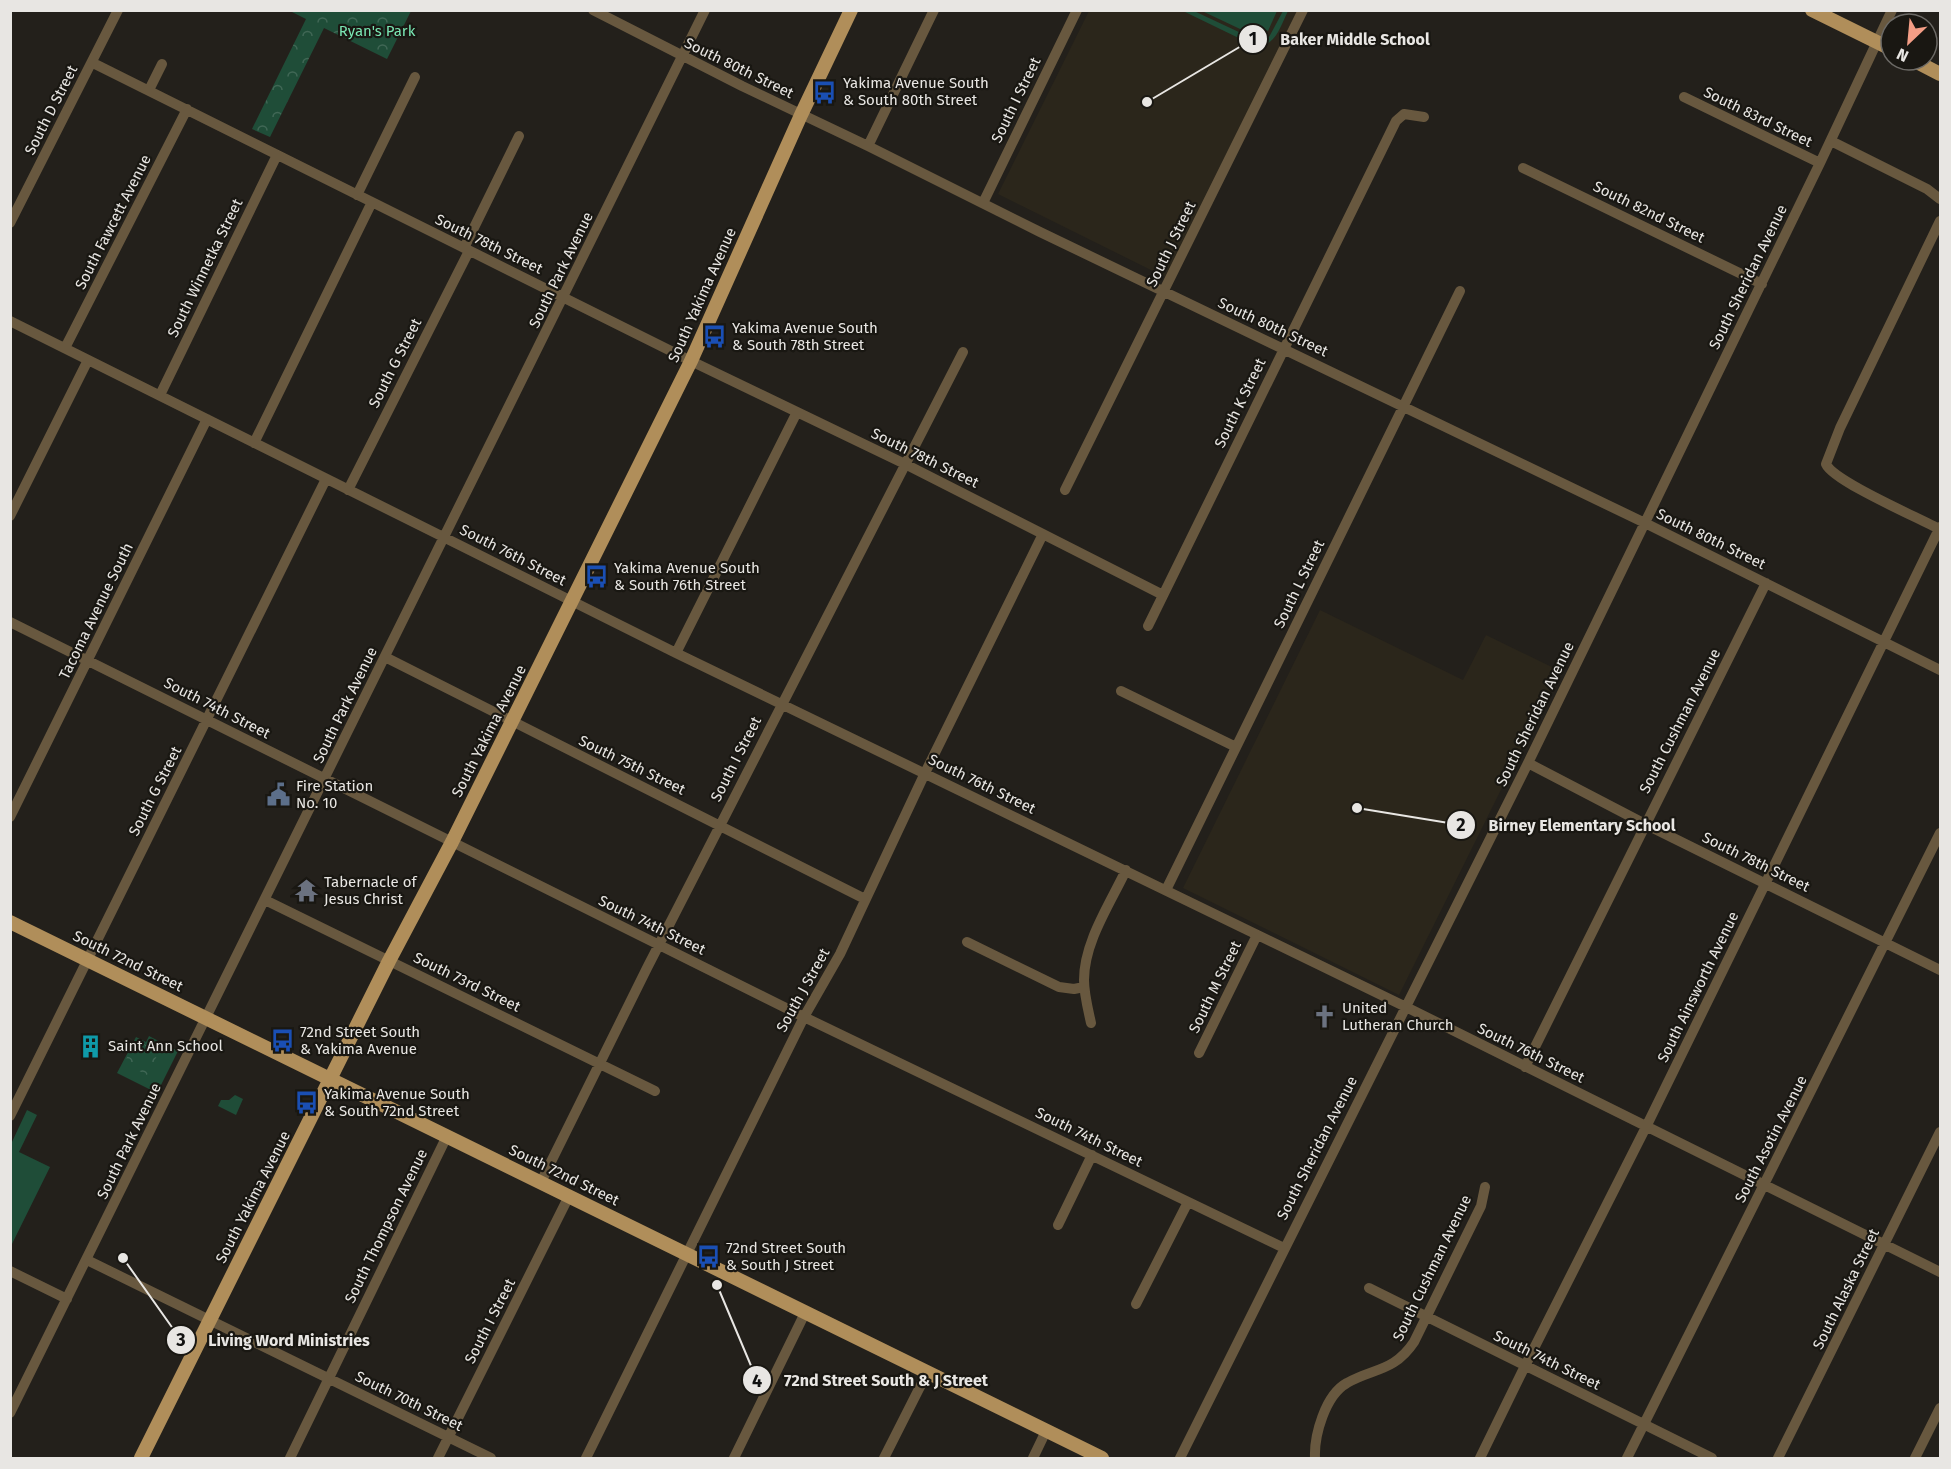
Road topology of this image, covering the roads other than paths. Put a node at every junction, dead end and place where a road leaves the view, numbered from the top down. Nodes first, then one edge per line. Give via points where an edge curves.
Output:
1 (118, 10) edge
2 (592, 10) edge
3 (705, 10) edge
4 (851, 10) edge
5 (934, 10) edge
6 (1077, 10) edge
7 (1303, 10) edge
8 (1812, 10) edge
9 (1892, 10) edge
10 (1877, 42) junction
11 (683, 57) junction
12 (93, 63) junction
13 (162, 64) dead end
14 (415, 77) dead end
15 (149, 90) junction
16 (1684, 97) dead end
17 (187, 109) junction
18 (801, 115) junction
19 (1424, 117) dead end
20 (519, 136) dead end
21 (1831, 141) junction
22 (868, 146) junction
23 (277, 154) junction
24 (1820, 164) junction
25 (1523, 168) dead end
26 (357, 195) junction
27 (1941, 199) edge
28 (372, 202) junction
29 (983, 203) junction
30 (1941, 221) edge
31 (10, 223) edge
32 (466, 250) junction
33 (1762, 284) junction
34 (1460, 291) dead end
35 (1163, 292) junction
36 (564, 297) junction
37 (10, 321) edge
38 (65, 348) junction
39 (1284, 348) junction
40 (963, 352) dead end
41 (88, 360) junction
42 (691, 361) junction
43 (160, 395) junction
44 (1403, 406) junction
45 (797, 412) junction
46 (207, 419) junction
47 (254, 443) junction
48 (905, 464) junction
49 (326, 479) junction
50 (348, 490) junction
51 (1065, 490) dead end
52 (10, 516) edge
53 (1645, 523) junction
54 (1940, 528) edge
55 (1043, 534) junction
56 (445, 538) junction
57 (1766, 583) junction
58 (1163, 595) junction
59 (572, 602) junction
60 (10, 622) edge
61 (1148, 626) dead end
62 (1884, 643) junction
63 (676, 654) junction
64 (385, 657) junction
65 (88, 661) junction
66 (1941, 670) edge
67 (1121, 691) dead end
68 (781, 704) junction
69 (207, 720) junction
70 (511, 722) junction
71 (1236, 747) junction
72 (1528, 763) junction
73 (925, 773) junction
74 (325, 779) junction
75 (10, 817) edge
76 (1645, 824) junction
77 (720, 826) junction
78 (1941, 833) edge
79 (452, 842) junction
80 (1126, 870) junction
81 (1765, 884) junction
82 (1166, 890) junction
83 (865, 899) junction
84 (265, 900) junction
85 (10, 922) edge
86 (1257, 935) junction
87 (967, 942) dead end
88 (1886, 942) junction
89 (659, 945) junction
90 (88, 960) junction
91 (389, 961) junction
92 (1941, 970) edge
93 (1084, 987) junction
94 (1406, 1007) junction
95 (804, 1017) junction
96 (206, 1018) junction
97 (1091, 1023) dead end
98 (1199, 1053) dead end
99 (600, 1064) junction
100 (1525, 1067) junction
101 (330, 1079) junction
102 (655, 1091) dead end
103 (10, 1116) edge
104 (1646, 1127) junction
105 (1941, 1132) edge
106 (447, 1136) junction
107 (1092, 1155) junction
108 (541, 1182) junction
109 (1765, 1185) junction
110 (1485, 1187) dead end
111 (569, 1196) junction
112 (1188, 1202) junction
113 (1058, 1225) dead end
114 (1885, 1244) junction
115 (1284, 1248) junction
116 (686, 1254) junction
117 (87, 1260) junction
118 (10, 1271) edge
119 (1941, 1272) edge
120 (1369, 1288) dead end
121 (67, 1299) junction
122 (1136, 1304) dead end
123 (806, 1312) junction
124 (1428, 1317) junction
125 (210, 1320) junction
126 (1525, 1366) junction
127 (927, 1373) junction
128 (329, 1378) junction
129 (1941, 1408) edge
130 (10, 1413) edge
131 (1644, 1424) junction
132 (1046, 1431) junction
133 (448, 1437) junction
134 (141, 1458) edge
135 (290, 1458) edge
136 (438, 1458) edge
137 (491, 1458) edge
138 (586, 1458) edge
139 (734, 1458) edge
140 (884, 1458) edge
141 (1033, 1458) edge
142 (1102, 1458) edge
143 (1180, 1458) edge
144 (1315, 1458) edge
145 (1480, 1458) edge
146 (1627, 1458) edge
147 (1712, 1458) edge
148 (1778, 1458) edge
149 (1915, 1458) edge

1 - 12 street, South D Street
2 - 11 street, South 80th Street
3 - 11 street, South Park Avenue
4 - 18 main road, South Yakima Avenue
5 - 22 street
6 - 29 street, South I Street
7 - 35 street, South J Street
8 - 10 main road
9 - 10 street, South Sheridan Avenue
10 - 21 street, South Sheridan Avenue
11 - 18 street, South 80th Street
11 - 36 street, South Park Avenue
12 - 15 street, South 78th Street
12 - 31 street, South D Street
13 - 15 street
14 - 26 street
15 - 17 street, South 78th Street
16 - 24 street, South 83rd Street
17 - 23 street, South 78th Street
17 - 38 street, South Fawcett Avenue
18 - 22 street, South 80th Street
18 - 42 main road, South Yakima Avenue
19 - 39 street, South K Street via 1402,114 1391,130
20 - 32 street, South G Street
21 - 24 street, South Sheridan Avenue
21 - 27 street, South 83rd Street
22 - 29 street, South 80th Street
23 - 26 street, South 78th Street
23 - 43 street, South Winnetka Street
24 - 33 street, South Sheridan Avenue
25 - 33 street, South 82nd Street
26 - 28 street, South 78th Street
28 - 32 street, South 78th Street
28 - 47 street
29 - 35 street, South 80th Street
30 - 54 street via 1840,428 1826,465 1848,483
32 - 36 street, South 78th Street
32 - 50 street, South G Street
33 - 53 street, South Sheridan Avenue
34 - 44 street, South L Street
35 - 39 street, South 80th Street
35 - 51 street, South J Street
36 - 42 street, South 78th Street
36 - 56 street, South Park Avenue
37 - 38 street, South 76th Street
38 - 41 street, South 76th Street
39 - 44 street, South 80th Street
39 - 58 street, South K Street
40 - 48 street, South I Street
41 - 43 street, South 76th Street
41 - 52 street
42 - 45 street, South 78th Street
42 - 59 main road, South Yakima Avenue
43 - 46 street, South 76th Street
44 - 53 street, South 80th Street
44 - 71 street, South L Street
45 - 48 street, South 78th Street
45 - 63 street
46 - 47 street, South 76th Street
46 - 65 street, Tacoma Avenue South
47 - 49 street, South 76th Street
48 - 55 street, South 78th Street
48 - 68 street, South I Street
49 - 50 street, South 76th Street
49 - 69 street, South G Street
50 - 56 street, South 76th Street
53 - 57 street, South 80th Street
53 - 72 street, South Sheridan Avenue
54 - 62 street, South Ainsworth Avenue
55 - 58 street, South 78th Street
55 - 73 street, South J Street
56 - 59 street, South 76th Street
56 - 64 street, South Park Avenue
57 - 62 street, South 80th Street
57 - 76 street, South Cushman Avenue
58 - 61 street, South K Street
59 - 63 street, South 76th Street
59 - 70 main road, South Yakima Avenue
60 - 65 street, South 74th Street
62 - 66 street, South 80th Street
62 - 81 street, South Ainsworth Avenue
63 - 68 street, South 76th Street
64 - 70 street, South 75th Street
64 - 74 street, South Park Avenue
65 - 69 street, South 74th Street
65 - 75 street, Tacoma Avenue South
67 - 71 street
68 - 73 street, South 76th Street
68 - 77 street, South I Street
69 - 74 street, South 74th Street
69 - 90 street, South G Street
70 - 77 street, South 75th Street
70 - 79 main road, South Yakima Avenue
71 - 82 street, South L Street
72 - 76 street, South 78th Street
72 - 94 street, South Sheridan Avenue
73 - 80 street, South 76th Street
73 - 83 street, South J Street
74 - 79 street, South 74th Street
74 - 84 street, South Park Avenue
76 - 81 street, South 78th Street
76 - 100 street, South Cushman Avenue
77 - 83 street, South 75th Street
77 - 89 street, South I Street
78 - 88 street, South Asotin Avenue
79 - 89 street, South 74th Street
79 - 91 main road, South Yakima Avenue
80 - 82 street, South 76th Street
80 - 93 street via 1090,948
81 - 88 street, South 78th Street
81 - 104 street, South Ainsworth Avenue
82 - 86 street, South 76th Street
83 - 95 street, South J Street via 840,954
84 - 91 street, South 73rd Street
84 - 96 street, South Park Avenue
85 - 90 main road, South 72nd Street
86 - 94 street, South 76th Street
86 - 98 street, South M Street
87 - 93 street via 1059,987
88 - 92 street, South 78th Street
88 - 109 street, South Asotin Avenue
89 - 95 street, South 74th Street
89 - 99 street, South I Street
90 - 96 main road, South 72nd Street
90 - 103 street, South G Street
91 - 99 street, South 73rd Street
91 - 101 main road, South Yakima Avenue
93 - 97 street
94 - 100 street, South 76th Street
94 - 115 street, South Sheridan Avenue
95 - 107 street, South 74th Street
95 - 116 street, South J Street
96 - 101 main road, South 72nd Street
96 - 117 street, South Park Avenue
99 - 102 street, South 73rd Street
99 - 108 street, South I Street
100 - 104 street, South 76th Street
101 - 106 main road, South 72nd Street
101 - 125 main road, South Yakima Avenue
104 - 109 street, South 76th Street
104 - 126 street, South Ainsworth Avenue
105 - 114 street, South Alaska Street
106 - 108 main road, South 72nd Street
106 - 128 street, South Thompson Avenue
107 - 112 street, South 74th Street
107 - 113 street
108 - 111 main road, South 72nd Street
109 - 114 street, South 76th Street
109 - 131 street, South Asotin Avenue
110 - 124 street, South Cushman Avenue via 1481,1206
111 - 116 main road, South 72nd Street
111 - 133 street, South I Street
112 - 115 street, South 74th Street
112 - 122 street
114 - 119 street, South 76th Street
114 - 148 street, South Alaska Street
115 - 143 street, South Sheridan Avenue
116 - 123 main road, South 72nd Street
116 - 138 street, South J Street
117 - 121 street, South Park Avenue
117 - 125 street, South 70th Street
118 - 121 street
120 - 124 street, South 74th Street
121 - 130 street, South Park Avenue
123 - 127 main road, South 72nd Street
123 - 139 street
124 - 126 street, South 74th Street
124 - 144 street, South Cushman Avenue via 1407,1353 1339,1388 1320,1425
125 - 128 street, South 70th Street
125 - 134 main road, South Yakima Avenue
126 - 131 street, South 74th Street
126 - 145 street, South Ainsworth Avenue
127 - 132 main road, South 72nd Street
127 - 140 street
128 - 133 street, South 70th Street
128 - 135 street, South Thompson Avenue
129 - 149 street
131 - 146 street, South Asotin Avenue
131 - 147 street, South 74th Street
132 - 141 street
132 - 142 main road, South 72nd Street
133 - 136 street, South I Street
133 - 137 street, South 70th Street

